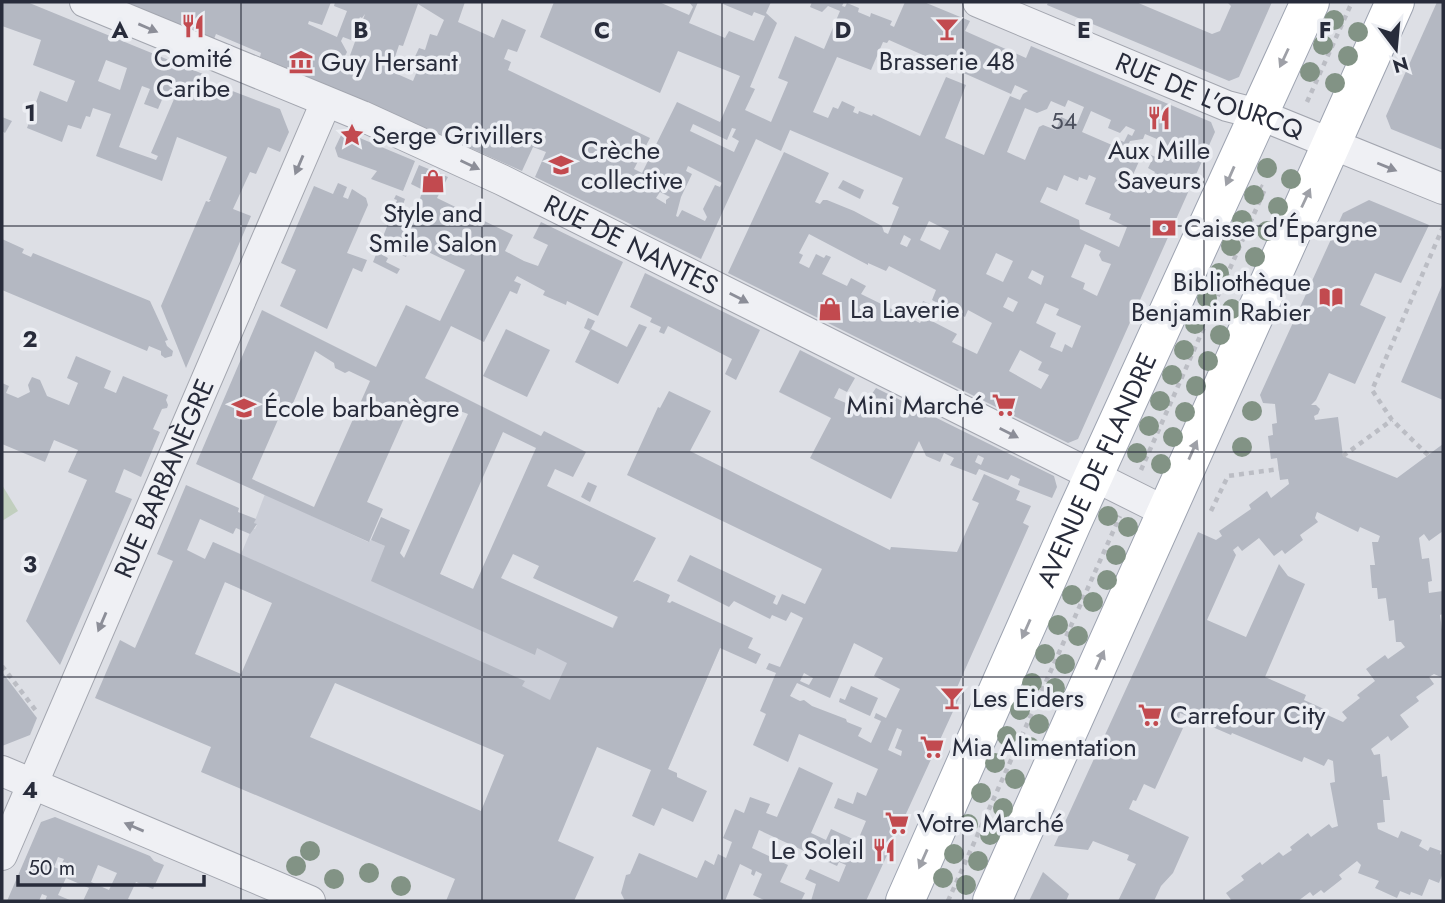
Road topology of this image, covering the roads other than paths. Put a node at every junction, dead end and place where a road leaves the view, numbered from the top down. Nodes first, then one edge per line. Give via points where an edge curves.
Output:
1 (85, 2) edge
2 (978, 2) edge
3 (1310, 2) edge
4 (1395, 2) edge
5 (326, 102) junction
6 (1258, 114) junction
7 (1331, 144) junction
8 (1443, 189) edge
9 (1093, 478) junction
10 (1166, 512) junction
11 (2, 771) edge
12 (32, 785) junction
13 (2, 855) edge
14 (246, 873) junction
15 (259, 901) edge
16 (310, 901) edge
17 (905, 901) edge
18 (992, 901) edge

1 -> 5 street, RUE DE NANTES
2 - 6 street, RUE DE L'OURCQ via 1227,106
3 -> 6 main road, AVENUE DE FLANDRE
4 - 7 main road
5 -> 9 street, RUE DE NANTES via 502,180
5 -> 12 street, RUE BARBANÈGRE
6 - 7 street, RUE DE L'OURCQ
6 -> 9 main road, AVENUE DE FLANDRE
7 -> 8 street, RUE DE L'OURCQ
10 -> 7 main road
9 - 10 street, RUE DE NANTES
9 -> 17 main road, AVENUE DE FLANDRE
18 -> 10 main road
11 - 12 street
12 - 13 street, RUE BARBANÈGRE
14 -> 12 street
14 - 15 street via 248,889
14 - 16 street

